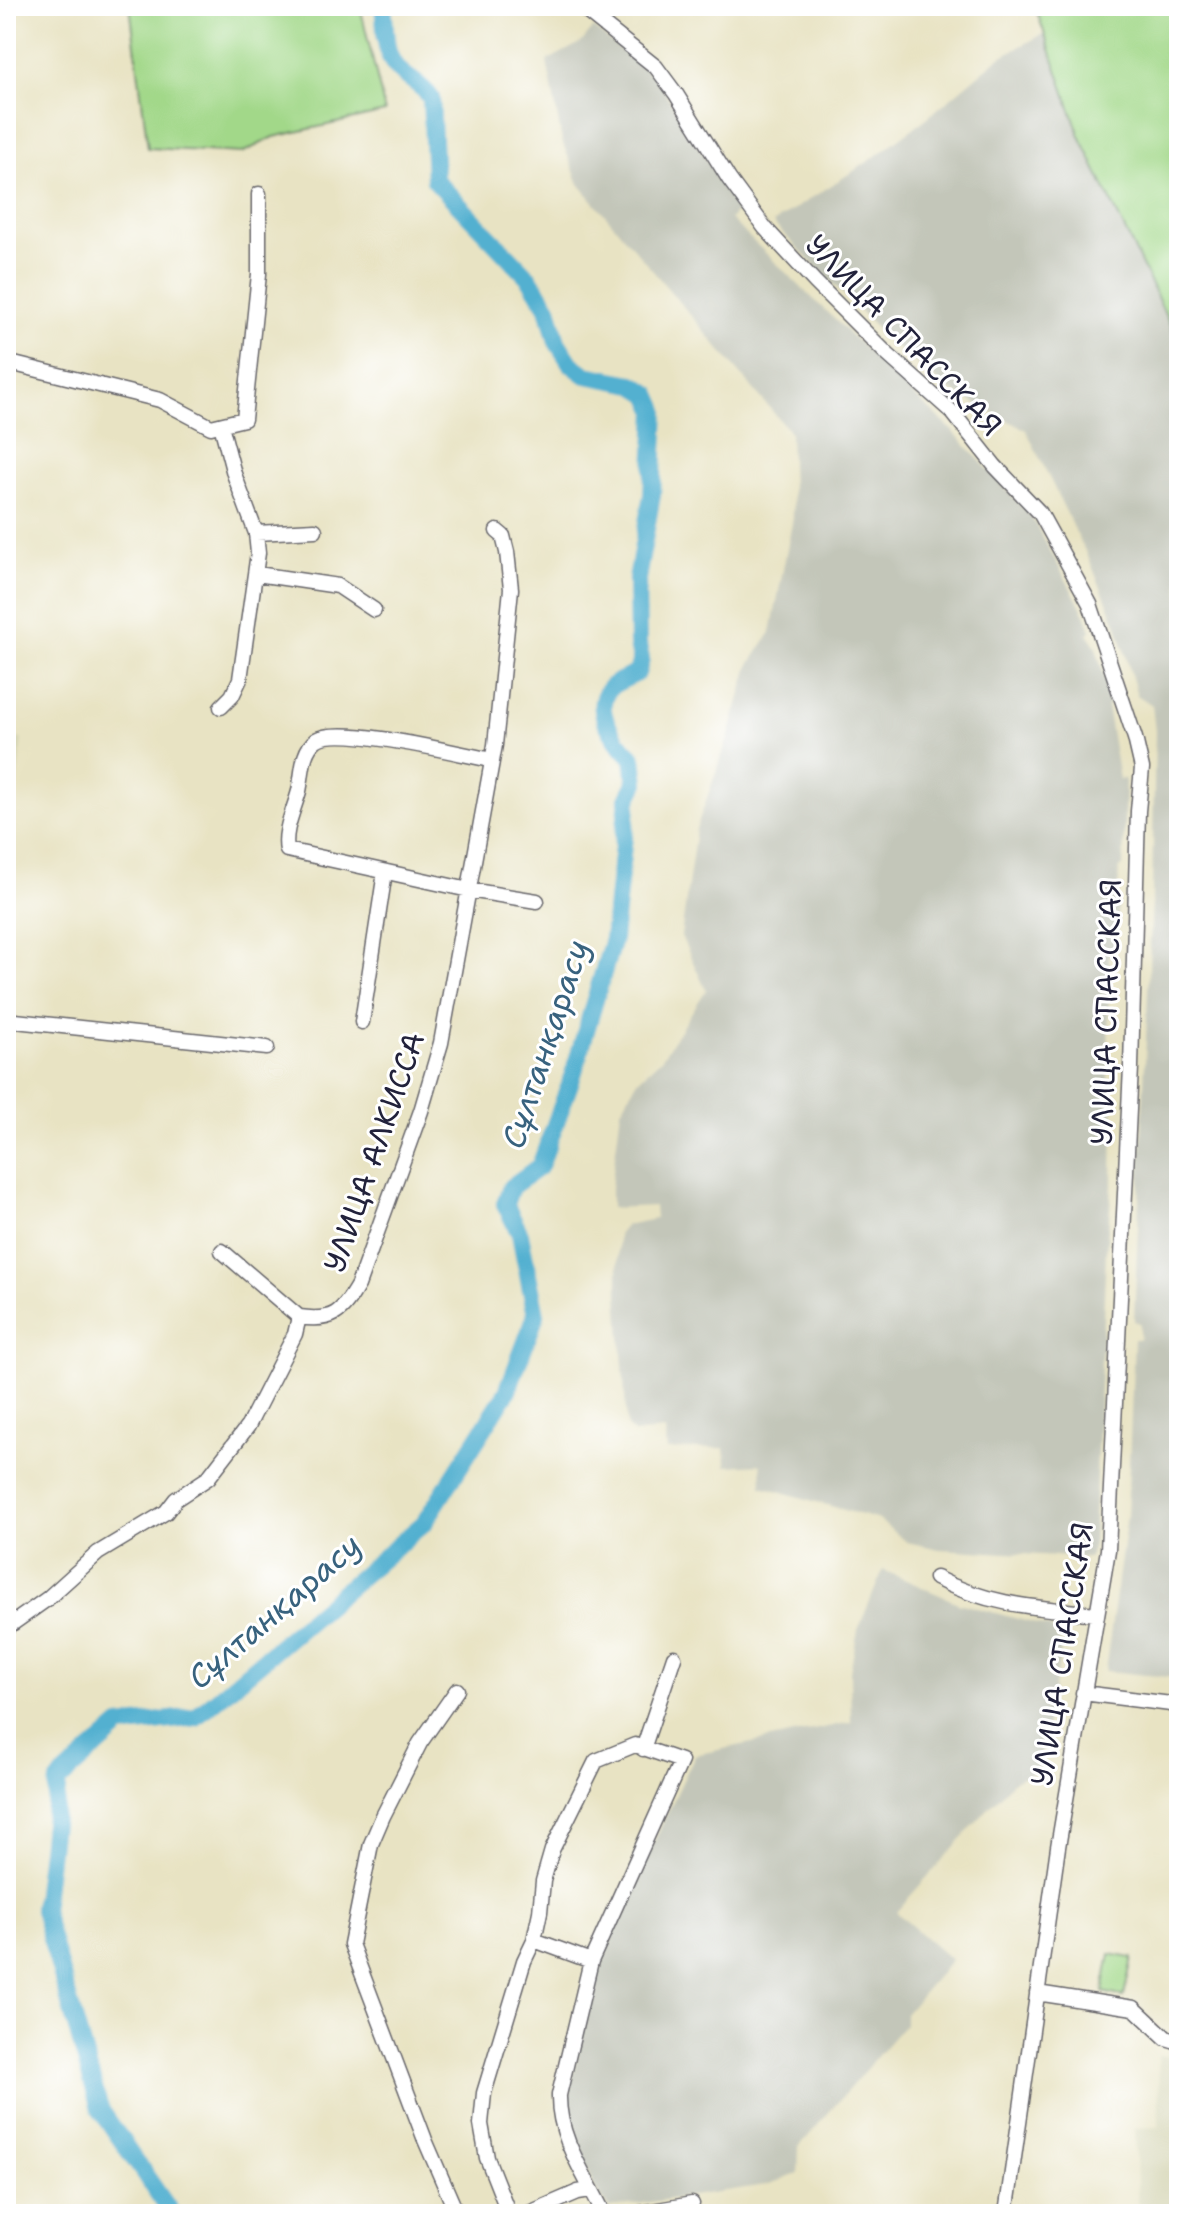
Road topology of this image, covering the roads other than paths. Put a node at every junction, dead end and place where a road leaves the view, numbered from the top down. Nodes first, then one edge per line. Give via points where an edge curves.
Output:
1 (580, 6) edge
2 (259, 194) dead end
3 (6, 362) edge
4 (221, 425) junction
5 (315, 530) dead end
6 (497, 531) dead end
7 (256, 533) junction
8 (257, 574) junction
9 (374, 610) dead end
10 (221, 707) dead end
11 (491, 760) junction
12 (385, 872) junction
13 (469, 890) junction
14 (537, 901) dead end
15 (6, 1020) edge
16 (362, 1022) dead end
17 (267, 1048) dead end
18 (222, 1251) dead end
19 (299, 1317) junction
20 (936, 1578) dead end
21 (1096, 1614) junction
22 (6, 1628) edge
23 (674, 1657) dead end
24 (457, 1690) dead end
25 (1083, 1693) junction
26 (1179, 1705) edge
27 (643, 1749) junction
28 (534, 1940) junction
29 (591, 1961) junction
30 (1037, 1993) junction
31 (1179, 2042) edge
32 (590, 2190) junction
33 (692, 2204) dead end
34 (457, 2214) edge
35 (509, 2214) edge
36 (527, 2214) edge
37 (604, 2214) edge
38 (635, 2214) edge
39 (1006, 2214) edge

1 - 21 street, УЛИЦА СПАССКАЯ via 656,67 765,228 867,334 953,413 1040,513 1090,604 1135,738 1142,768 1115,1442 1108,1550
2 - 4 street via 259,274 244,419
3 - 4 street via 160,400 211,427
4 - 7 street
5 - 7 street
6 - 11 street, УЛИЦА АЛКИССА via 507,552 511,589
7 - 8 street
8 - 9 street via 338,586
8 - 10 street via 240,679
11 - 12 street via 339,735 314,741 306,754 285,839 287,850
11 - 13 street, УЛИЦА АЛКИССА
12 - 13 street
12 - 16 street
13 - 14 street
13 - 19 street, УЛИЦА АЛКИССА via 441,1043 358,1285 332,1316
15 - 17 street
18 - 19 street
19 - 22 street via 248,1426 208,1478 166,1512 98,1553
20 - 21 street via 986,1600
21 - 25 street, УЛИЦА СПАССКАЯ
23 - 27 street
24 - 34 street via 420,1743 371,1844 351,1944
25 - 26 street
25 - 30 street, УЛИЦА СПАССКАЯ
27 - 28 street via 635,1745 596,1761 552,1850
27 - 29 street via 681,1761
28 - 29 street
28 - 35 street via 484,2093 481,2124 487,2158
29 - 32 street via 559,2095 563,2133
30 - 31 street via 1134,2008 1166,2038
30 - 39 street, УЛИЦА СПАССКАЯ
32 - 36 street
32 - 37 street
33 - 38 street

